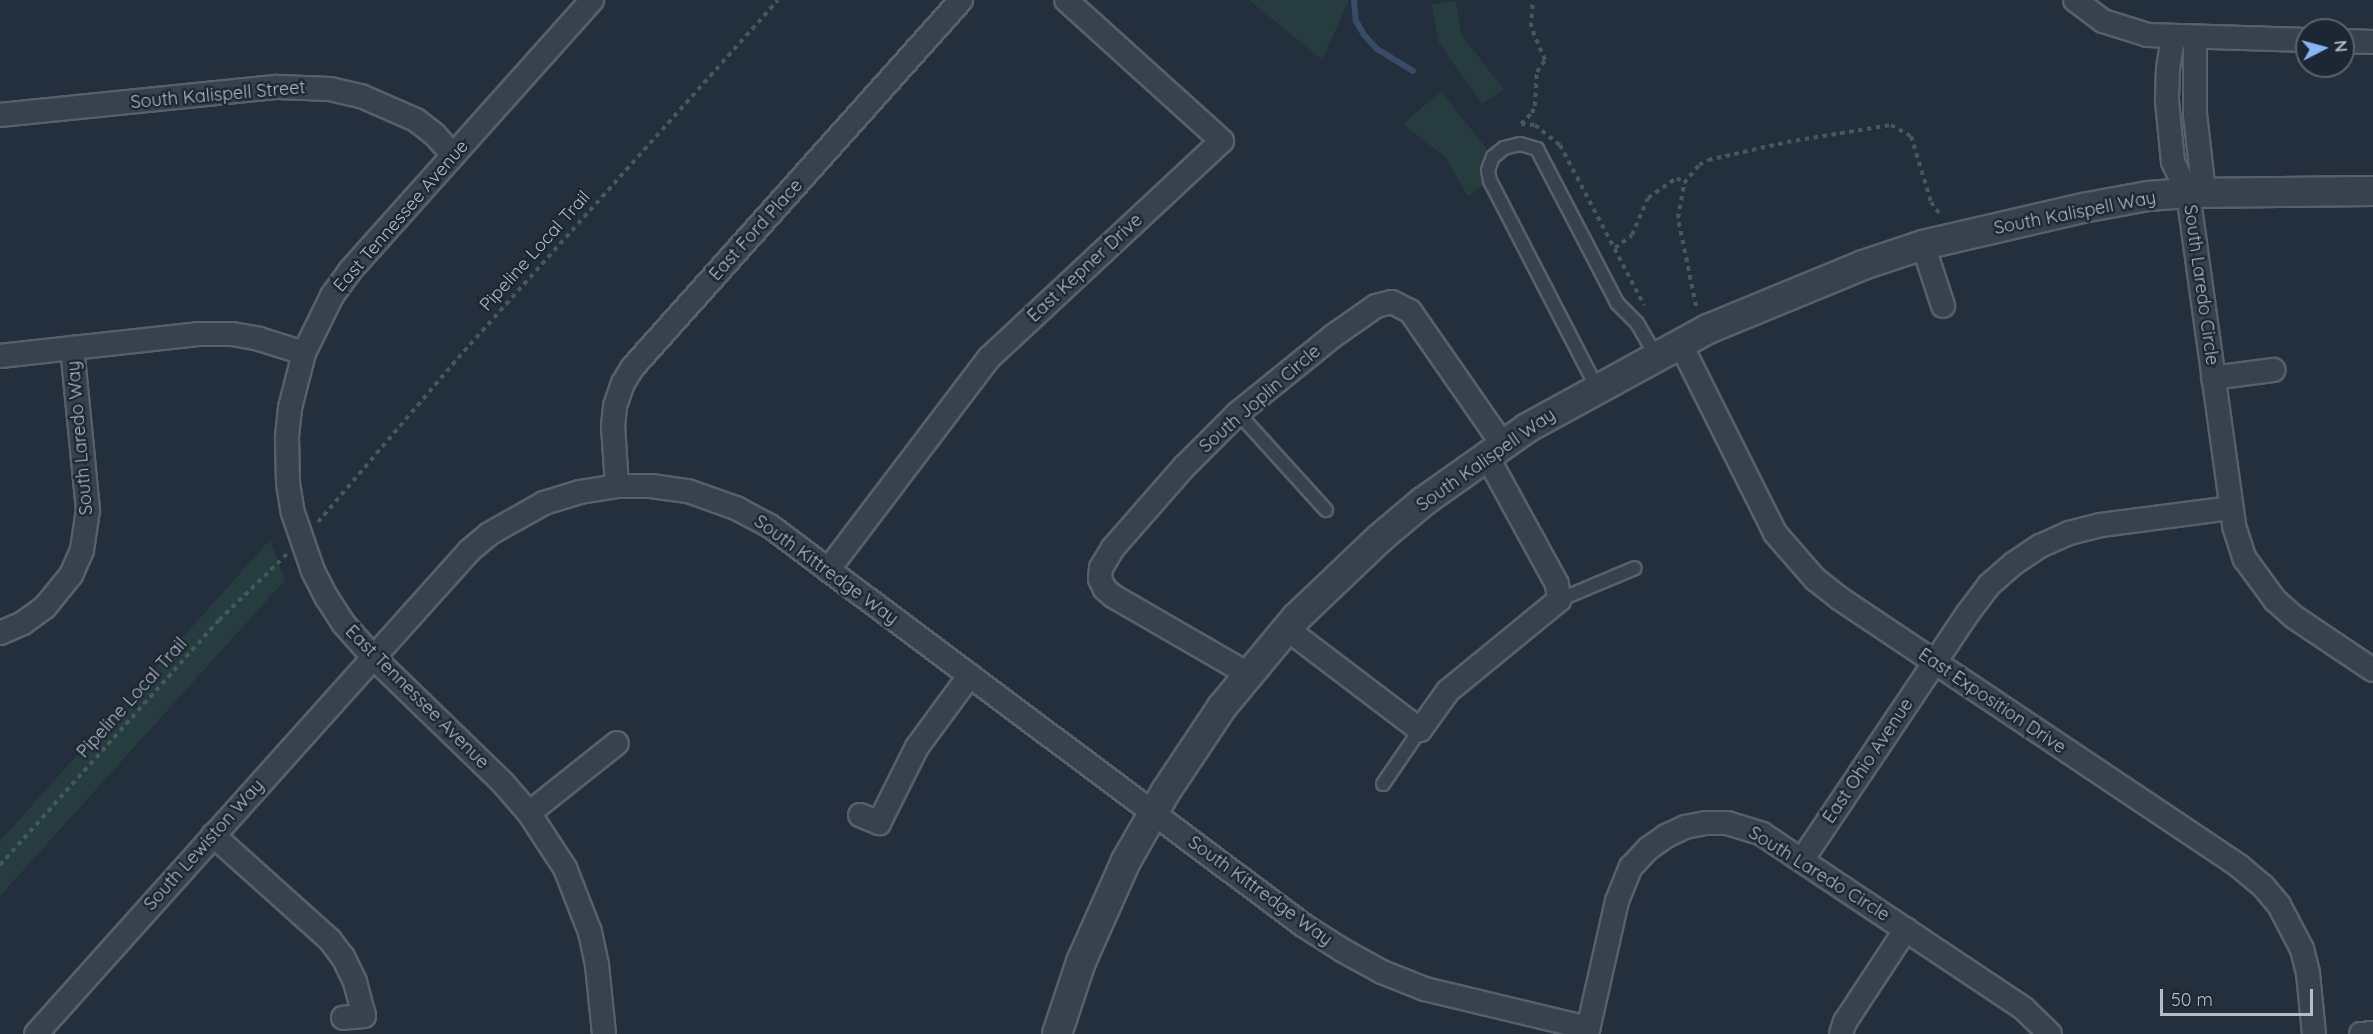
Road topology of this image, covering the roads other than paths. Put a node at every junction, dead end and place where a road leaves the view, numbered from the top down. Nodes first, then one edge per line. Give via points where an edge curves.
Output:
1 (592, 0) edge
2 (961, 0) edge
3 (1066, 0) edge
4 (2075, 0) edge
5 (2184, 37) junction
6 (2295, 40) edge
7 (2355, 41) edge
8 (2373, 42) edge
9 (0, 115) edge
10 (453, 155) junction
11 (2373, 191) edge
12 (2196, 193) junction
13 (1923, 245) junction
14 (1943, 306) dead end
15 (72, 348) junction
16 (1668, 349) junction
17 (304, 353) junction
18 (0, 356) edge
19 (2273, 370) dead end
20 (2213, 378) junction
21 (1597, 388) junction
22 (1238, 413) junction
23 (1495, 451) junction
24 (617, 486) junction
25 (2230, 508) junction
26 (1326, 510) dead end
27 (1635, 568) dead end
28 (828, 570) junction
29 (1559, 600) junction
30 (1287, 629) junction
31 (0, 633) edge
32 (373, 657) junction
33 (1934, 663) junction
34 (2373, 670) edge
35 (1248, 674) junction
36 (970, 675) junction
37 (1420, 730) junction
38 (617, 743) dead end
39 (1383, 784) dead end
40 (1153, 812) junction
41 (529, 813) junction
42 (860, 815) dead end
43 (213, 835) junction
44 (1802, 860) junction
45 (1906, 929) junction
46 (343, 1018) dead end
47 (1588, 1031) edge
48 (2373, 1033) edge
49 (36, 1034) edge
50 (604, 1034) edge
51 (1057, 1034) edge
52 (1841, 1034) edge
53 (2050, 1034) edge
54 (2314, 1034) edge
55 (2361, 1034) edge

1 - 10 street, East Tennessee Avenue
2 - 24 street, East Ford Place via 633,367 615,406
3 - 28 street, East Kepner Drive via 1222,141 988,358
4 - 5 street via 2121,29
5 - 6 street
5 - 12 street via 2195,114
7 - 8 street
9 - 10 street, South Kalispell Street via 278,87 330,89 361,96 416,120
10 - 17 street, East Tennessee Avenue via 350,271 317,322
11 - 12 street, South Kalispell Way
12 - 13 street, South Kalispell Way via 2088,207
12 - 20 street, South Laredo Circle
13 - 14 street
13 - 16 street, South Kalispell Way via 1783,296
15 - 17 street via 232,334
15 - 18 street
15 - 31 street, South Laredo Way via 88,510 82,550 71,575 45,607
16 - 21 street, South Kalispell Way
16 - 21 lane via 1617,303 1537,149 1520,144 1504,148 1493,157 1488,170 1490,181
16 - 33 street, East Exposition Drive via 1775,533 1794,557 1839,598
17 - 32 street, East Tennessee Avenue via 287,438 293,513 327,598
19 - 20 street, South Laredo Circle
20 - 25 street, South Laredo Circle
21 - 23 street, South Kalispell Way
22 - 23 street, South Joplin Circle via 1333,336 1376,306 1392,302 1410,311
22 - 26 lane
22 - 35 street, South Joplin Circle via 1113,548 1101,568 1100,579 1113,596
23 - 29 street, South Joplin Circle via 1557,584
23 - 30 street, South Kalispell Way via 1380,538
24 - 28 street, South Kittredge Way via 688,491 736,508 770,526
24 - 32 street, South Kittredge Way via 544,503 489,534
25 - 33 street, East Ohio Avenue via 2101,525 2040,546 1989,585
25 - 34 street, South Laredo Circle via 2245,559 2275,600
27 - 29 lane
28 - 36 street, South Kittredge Way
29 - 37 street via 1448,691
30 - 35 street, South Kalispell Way
30 - 37 street
32 - 41 street, East Tennessee Avenue
32 - 43 street, South Lewiston Way
33 - 44 street, East Ohio Avenue
33 - 54 street, East Exposition Drive via 2239,866 2263,886 2279,905 2302,949
35 - 40 street, South Kalispell Way
36 - 40 street, South Kittredge Way
36 - 42 street via 917,747 879,823
37 - 39 lane
38 - 41 street
40 - 47 street, South Kittredge Way via 1303,925 1382,972 1447,995
40 - 51 street, South Kalispell Way via 1102,911
41 - 50 street, East Tennessee Avenue via 565,868 579,899 597,965
43 - 46 street via 330,940 343,957 364,1016
43 - 49 street, South Lewiston Way
44 - 45 street, South Laredo Circle
44 - 47 street, South Laredo Circle via 1762,834 1727,823 1685,827 1649,848 1631,867 1622,886
45 - 52 street
45 - 53 street, South Laredo Circle via 2024,1009
48 - 55 street

